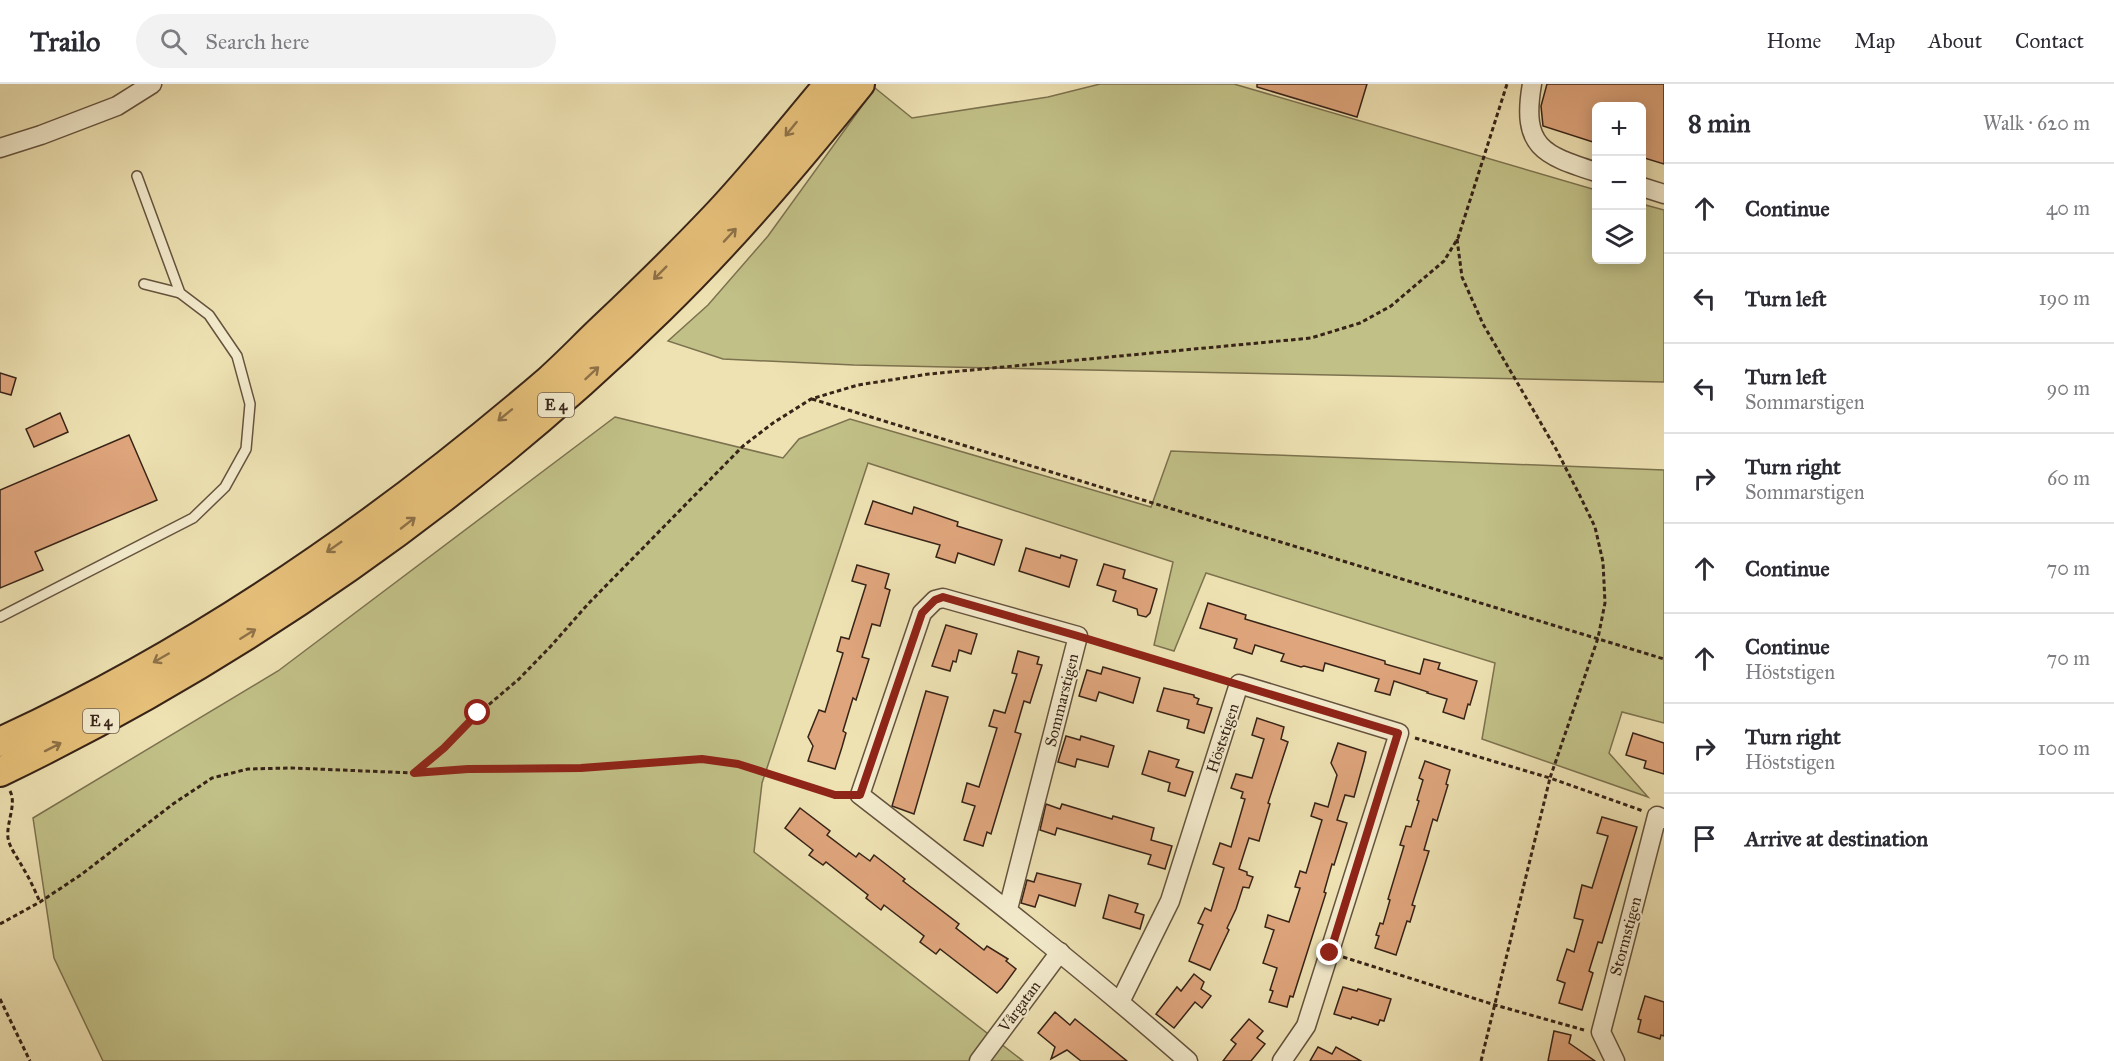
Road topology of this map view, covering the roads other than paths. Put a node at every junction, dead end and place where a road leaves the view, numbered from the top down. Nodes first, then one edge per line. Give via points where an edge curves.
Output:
1 (152, 84) edge
2 (829, 84) edge
3 (860, 84) edge
4 (1532, 84) edge
5 (0, 148) edge
6 (1592, 171) edge
7 (136, 176) dead end
8 (1646, 189) edge
9 (1664, 194) edge
10 (144, 284) dead end
11 (180, 293) junction
12 (0, 617) edge
13 (0, 742) edge
14 (4, 780) edge
15 (1660, 818) edge
16 (1008, 909) junction
17 (1060, 952) junction
18 (1120, 1002) junction
19 (979, 1061) edge
20 (1188, 1061) edge
21 (1282, 1061) edge
22 (1615, 1061) edge

1 - 5 street via 117,106
2 -> 13 highway, E 4 via 759,169 646,287 550,378 440,469 212,629
14 -> 3 highway, E 4 via 280,614 366,555 510,444 660,308 805,153
4 - 6 street via 1529,107 1536,140 1555,158
7 - 11 lane
8 - 9 street
10 - 11 lane
11 - 12 lane via 209,315 237,356 250,404 246,449 225,487 193,519
15 - 22 street, Stormstigen via 1601,1032
16 - 16 street, Sommarstigen via 1078,636 943,597 922,613 860,795
16 - 17 street
17 - 18 street
17 - 19 street, Vårgatan
18 - 20 street
18 - 21 street, Höststigen via 1170,901 1239,684 1398,733 1306,1026

